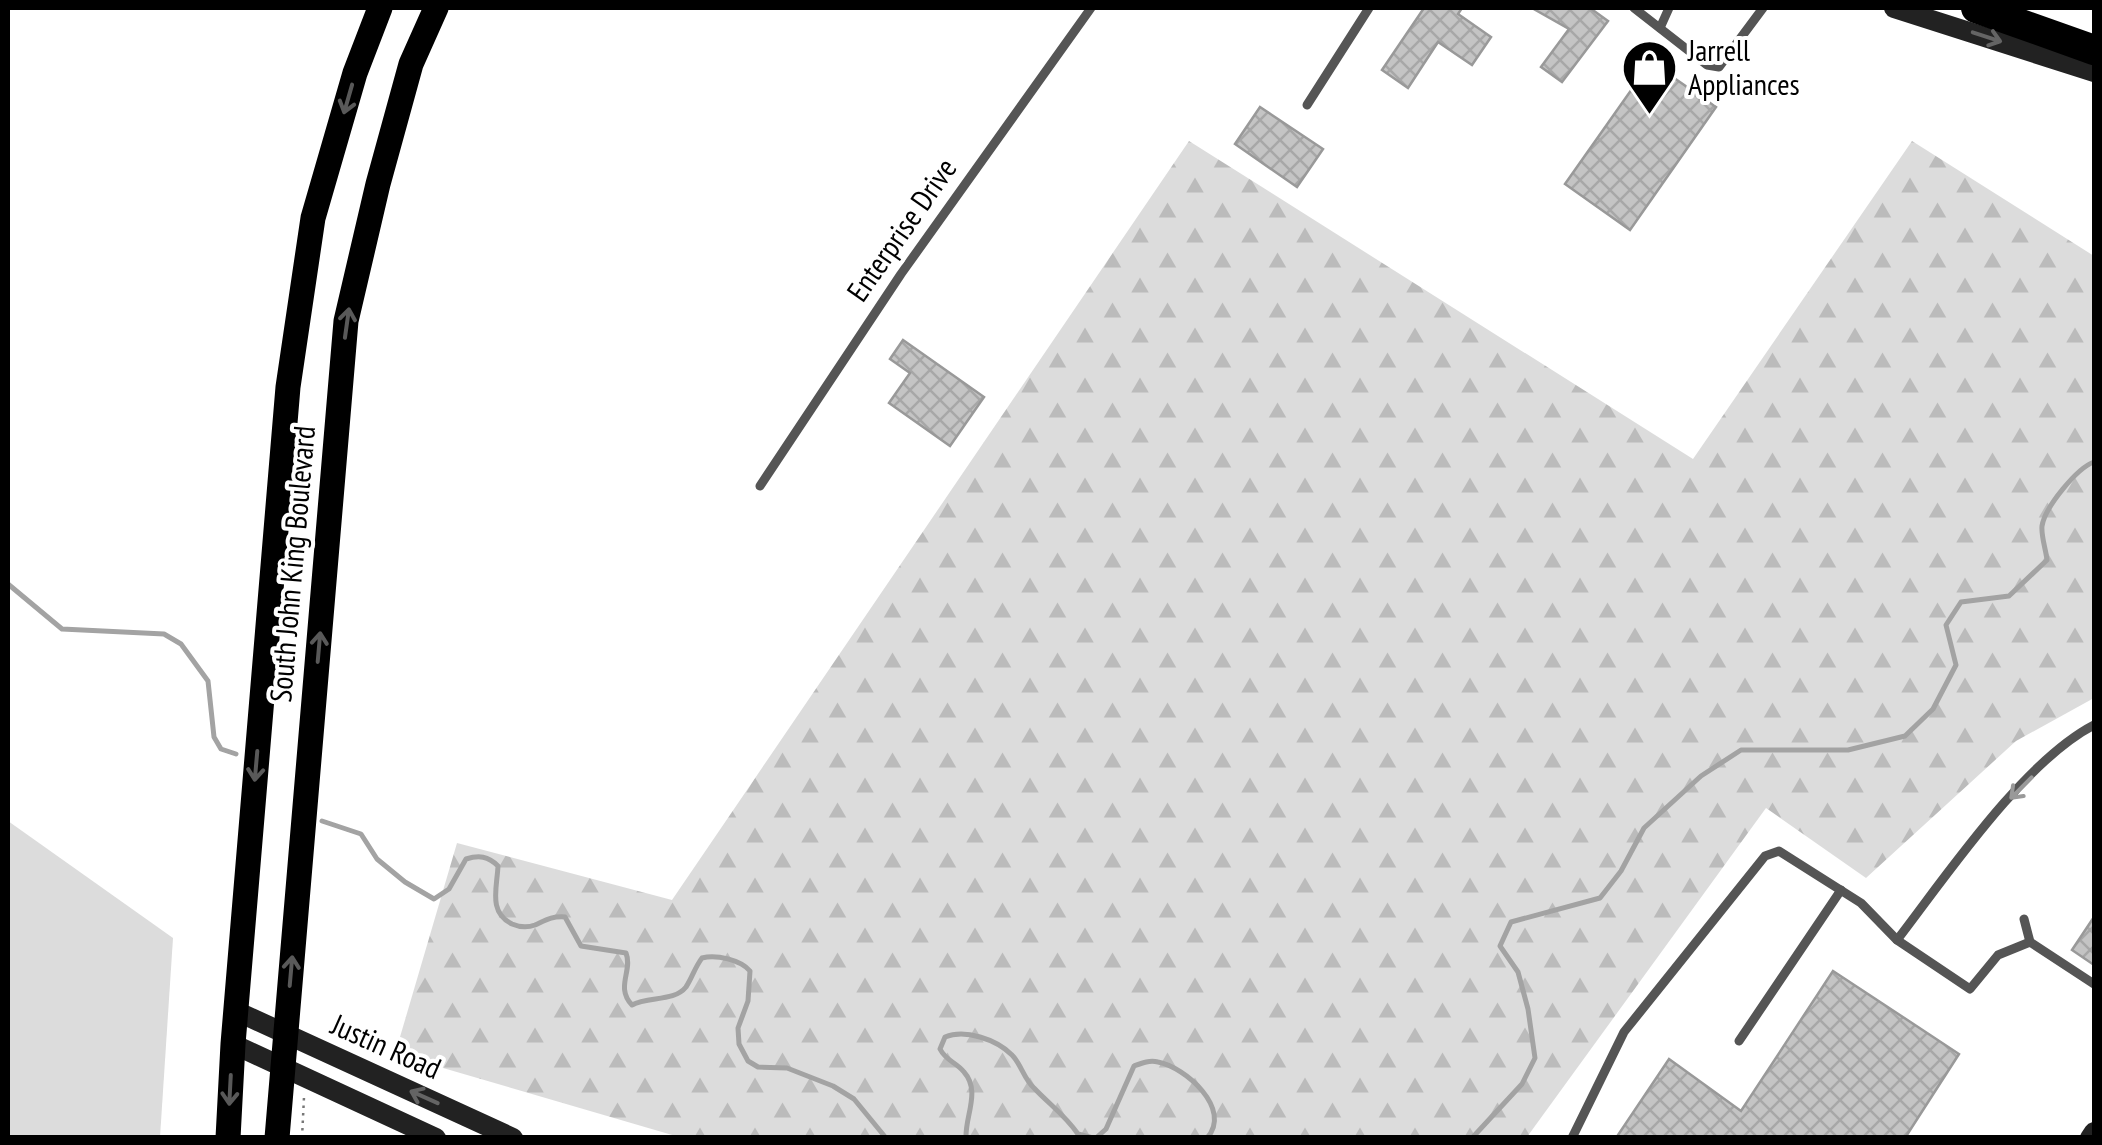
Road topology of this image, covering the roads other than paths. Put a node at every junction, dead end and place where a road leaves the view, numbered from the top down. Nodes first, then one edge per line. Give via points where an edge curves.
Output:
1 (380, 8) edge
2 (436, 8) edge
3 (1092, 8) edge
4 (1369, 8) edge
5 (1634, 8) edge
6 (1669, 8) edge
7 (1763, 8) edge
8 (1894, 8) edge
9 (1976, 8) edge
10 (1660, 28) junction
11 (2094, 50) edge
12 (2094, 72) edge
13 (1306, 105) dead end
14 (760, 486) dead end
15 (2094, 725) edge
16 (1841, 890) junction
17 (2024, 919) dead end
18 (1897, 940) junction
19 (2030, 942) junction
20 (2094, 984) edge
21 (236, 1011) junction
22 (286, 1035) junction
23 (1740, 1041) dead end
24 (233, 1044) junction
25 (293, 1071) junction
26 (228, 1138) edge
27 (277, 1138) edge
28 (436, 1138) edge
29 (513, 1138) edge
30 (1572, 1138) edge

1 -> 21 main road, South John King Boulevard via 313,218 288,387
22 -> 2 main road, South John King Boulevard via 346,321 412,64
3 - 14 lane, Enterprise Drive via 901,274
4 - 13 lane
5 - 10 lane
6 - 10 lane
7 - 10 lane via 1719,67 1707,66
8 -> 12 street
9 - 11 highway
15 -> 18 lane via 2070,738 1993,816
16 - 18 lane
16 - 23 lane
16 - 30 lane via 1779,851 1765,856 1624,1032
17 - 19 lane
18 - 19 lane via 1970,989 1998,956
19 - 20 lane
21 - 22 street, Justin Road
21 - 24 main road, South John King Boulevard
22 - 25 main road, South John King Boulevard
29 -> 22 street, Justin Road
24 - 25 street, Justin Road
24 -> 26 main road, South John King Boulevard
25 - 27 main road, South John King Boulevard
25 - 28 street, Justin Road

